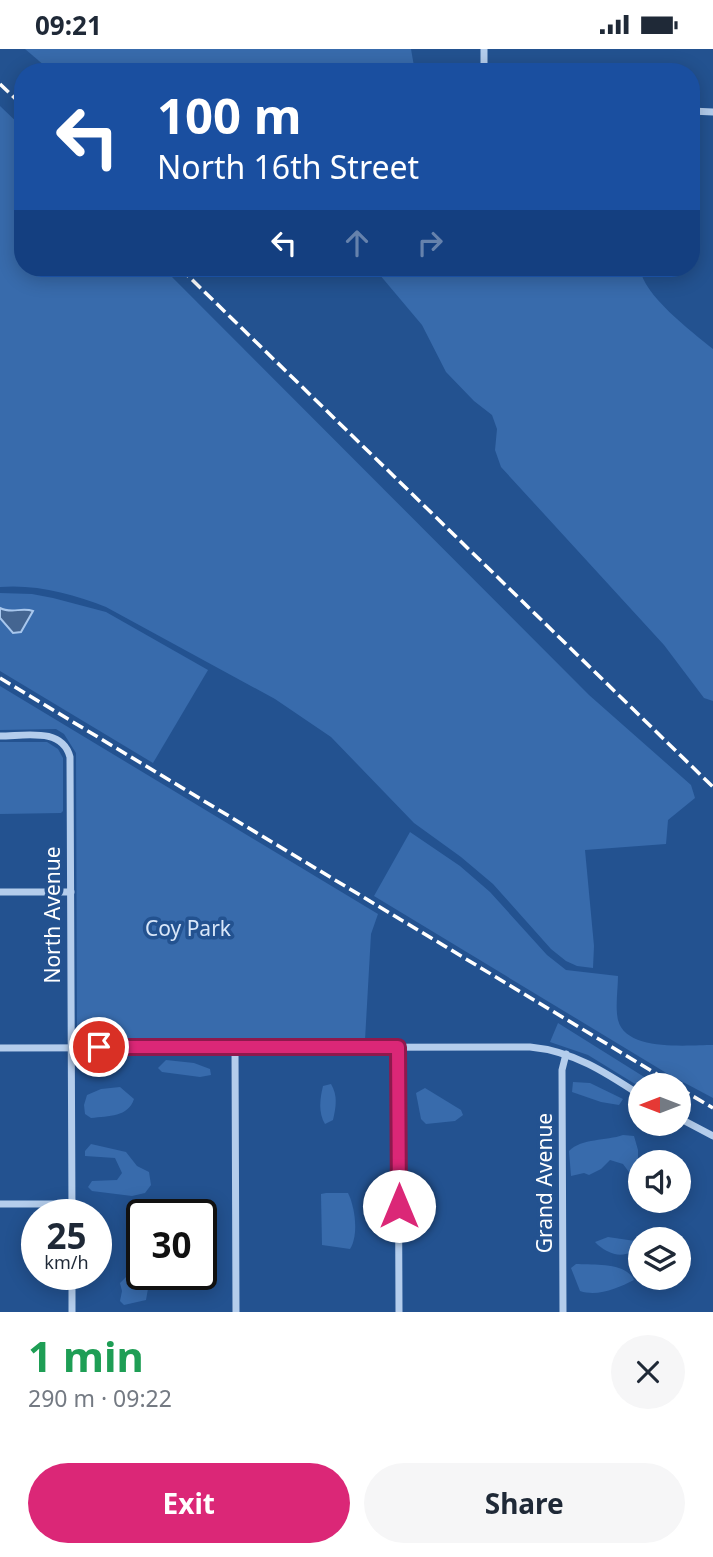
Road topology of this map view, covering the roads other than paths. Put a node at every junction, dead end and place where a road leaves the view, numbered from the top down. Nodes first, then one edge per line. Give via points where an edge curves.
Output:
1 (0, 736) edge
2 (0, 892) edge
3 (71, 892) junction
4 (235, 1047) junction
5 (398, 1047) junction
6 (0, 1048) edge
7 (71, 1048) junction
8 (566, 1054) junction
9 (628, 1087) edge
10 (691, 1124) edge
11 (713, 1136) edge
12 (72, 1199) edge
13 (0, 1204) edge
14 (21, 1204) edge
15 (72, 1290) edge
16 (72, 1312) edge
17 (236, 1312) edge
18 (399, 1312) edge
19 (563, 1312) edge

1 - 3 street, North Avenue via 47,736 64,743 70,757
2 - 3 street
3 - 7 street, North Avenue
4 - 5 street
4 - 7 street
4 - 17 street
5 - 8 street via 530,1047
5 - 18 street
6 - 7 street
7 - 12 street, North Avenue
8 - 9 street
8 - 19 street, Grand Avenue via 562,1070
10 - 11 street
13 - 14 street
15 - 16 street

